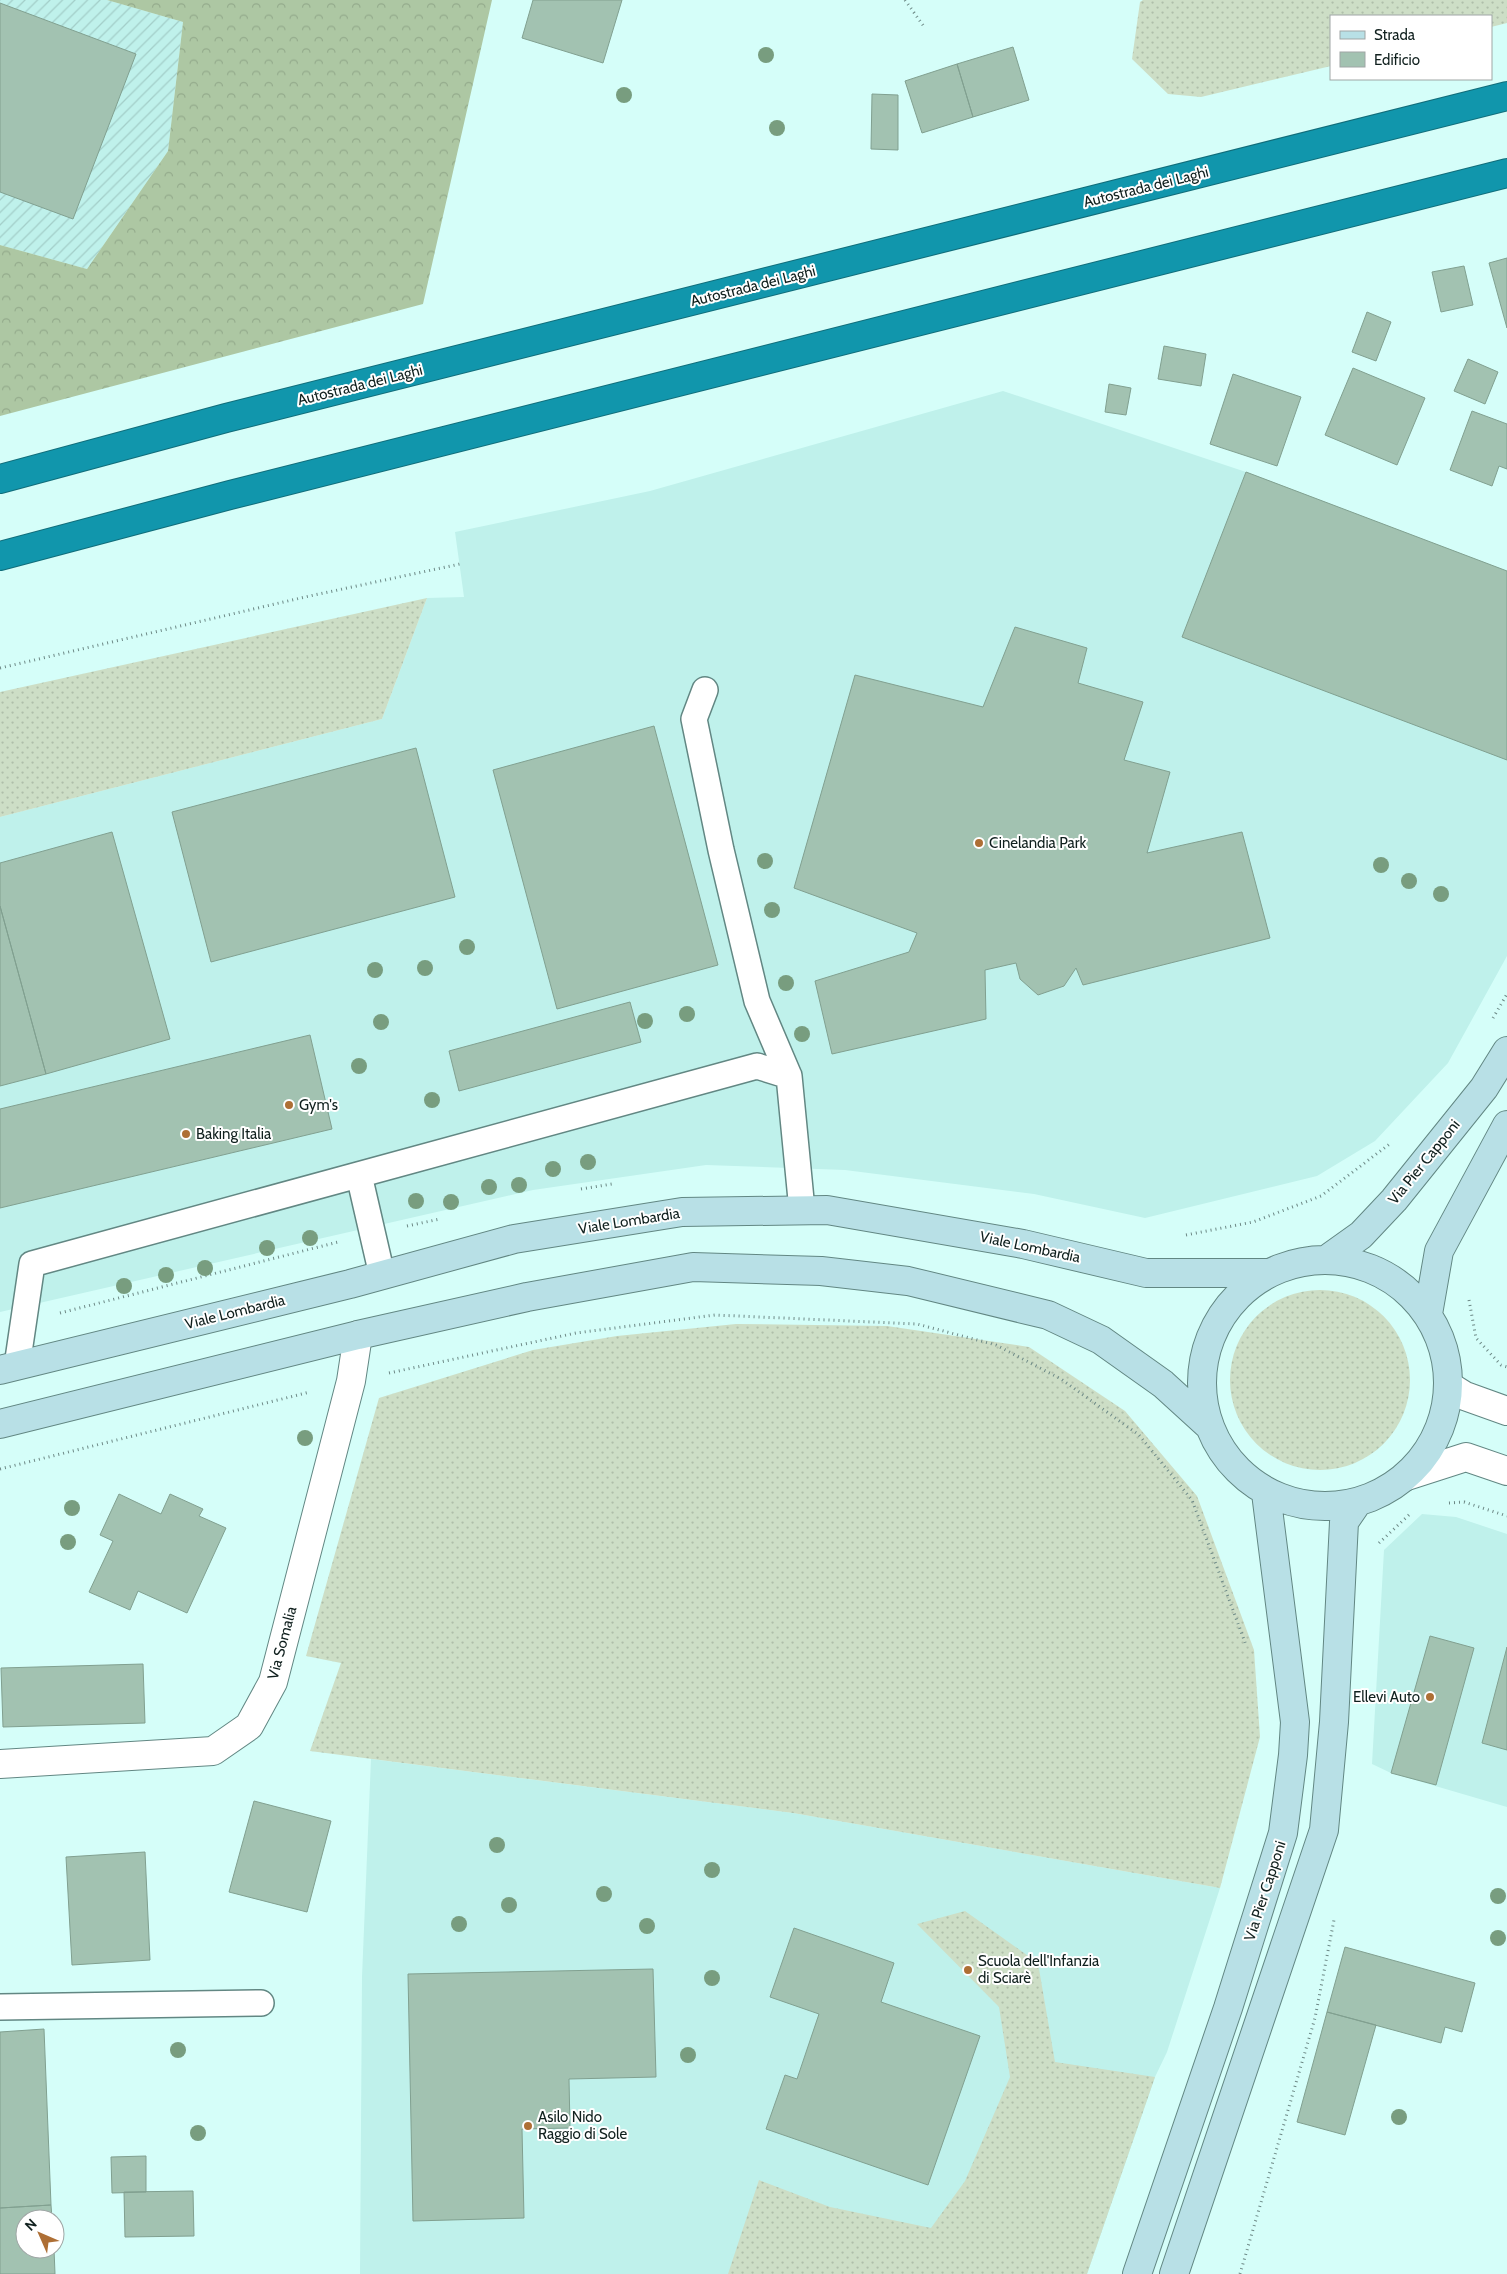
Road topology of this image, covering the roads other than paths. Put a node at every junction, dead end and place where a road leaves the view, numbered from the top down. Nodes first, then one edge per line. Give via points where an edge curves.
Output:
1 (1507, 96) edge
2 (1507, 173) edge
3 (0, 479) edge
4 (0, 556) edge
5 (705, 690) dead end
6 (1507, 1051) edge
7 (790, 1076) junction
8 (1507, 1125) edge
9 (359, 1175) junction
10 (802, 1210) junction
11 (1326, 1260) junction
12 (1270, 1273) junction
13 (382, 1275) junction
14 (1428, 1314) junction
15 (358, 1335) junction
16 (9, 1368) edge
17 (1449, 1386) junction
18 (1507, 1411) edge
19 (0, 1424) edge
20 (1208, 1426) junction
21 (1507, 1471) edge
22 (1407, 1476) junction
23 (1266, 1493) junction
24 (1357, 1504) junction
25 (0, 1764) edge
26 (261, 2003) dead end
27 (0, 2007) edge
28 (1137, 2274) edge
29 (1174, 2274) edge

1 - 3 highway, Autostrada dei Laghi via 236,416
2 - 4 highway via 240,492
5 - 7 lane via 694,719 721,850 756,1001
6 - 11 main road, Via Pier Capponi via 1484,1088 1394,1200 1361,1235
7 - 9 lane via 757,1066
7 - 10 lane
8 - 14 main road via 1439,1251
9 - 13 lane
9 - 16 lane via 32,1264
10 - 12 main road, Viale Lombardia via 827,1210 1023,1244 1146,1273
10 - 13 main road, Viale Lombardia via 682,1212 514,1239
11 - 12 main road via 1297,1262
11 - 14 main road via 1349,1262 1394,1280
12 - 20 main road via 1233,1299 1209,1337 1201,1382
13 - 16 main road, Viale Lombardia
14 - 17 main road via 1444,1348
15 - 19 main road
15 - 20 main road via 527,1297 693,1267 831,1272 908,1280 1048,1315 1101,1340 1164,1384
15 - 25 street, Via Somalia via 351,1381 273,1682 249,1726 214,1751
17 - 18 street via 1465,1396
17 - 22 main road via 1443,1419 1429,1450
20 - 23 main road via 1231,1465
21 - 22 street via 1466,1457
22 - 24 main road via 1384,1492
23 - 24 main road via 1311,1507
23 - 28 main road, Via Pier Capponi via 1295,1722 1283,1833 1228,2008
24 - 29 main road via 1344,1522 1334,1722 1324,1830
26 - 27 lane

